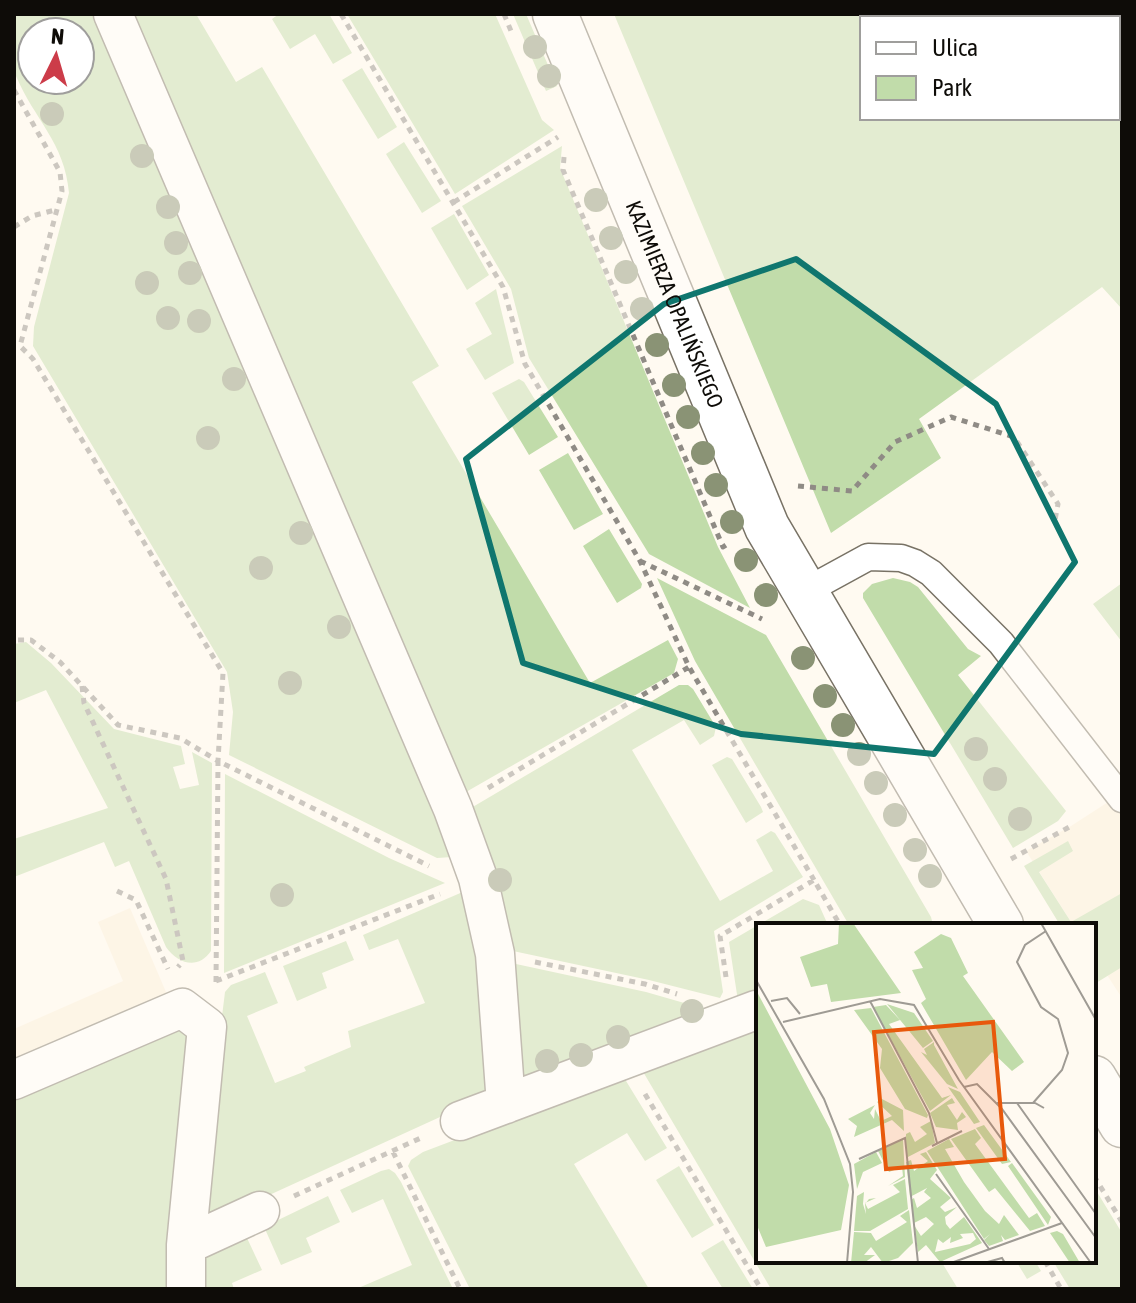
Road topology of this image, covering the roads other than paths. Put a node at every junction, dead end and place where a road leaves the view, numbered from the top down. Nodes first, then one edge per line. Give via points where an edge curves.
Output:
1 (113, 14) edge
2 (555, 14) edge
3 (804, 592) junction
4 (1112, 774) edge
5 (1122, 799) edge
6 (1000, 923) edge
7 (741, 1012) edge
8 (14, 1080) edge
9 (1096, 1081) edge
10 (506, 1104) junction
11 (1122, 1125) edge
12 (448, 1126) road end
13 (273, 1206) road end
14 (186, 1245) junction
15 (186, 1289) edge

1 - 10 street via 478,878 495,954
2 - 3 street, KAZIMIERZA OPALIŃSKIEGO via 767,527
3 - 4 lane via 868,557 915,563 1001,643
3 - 6 street, KAZIMIERZA OPALIŃSKIEGO
4 - 5 lane
7 - 10 street
8 - 14 street via 182,1008 207,1027
9 - 11 street
10 - 12 street
13 - 14 street
14 - 15 street

